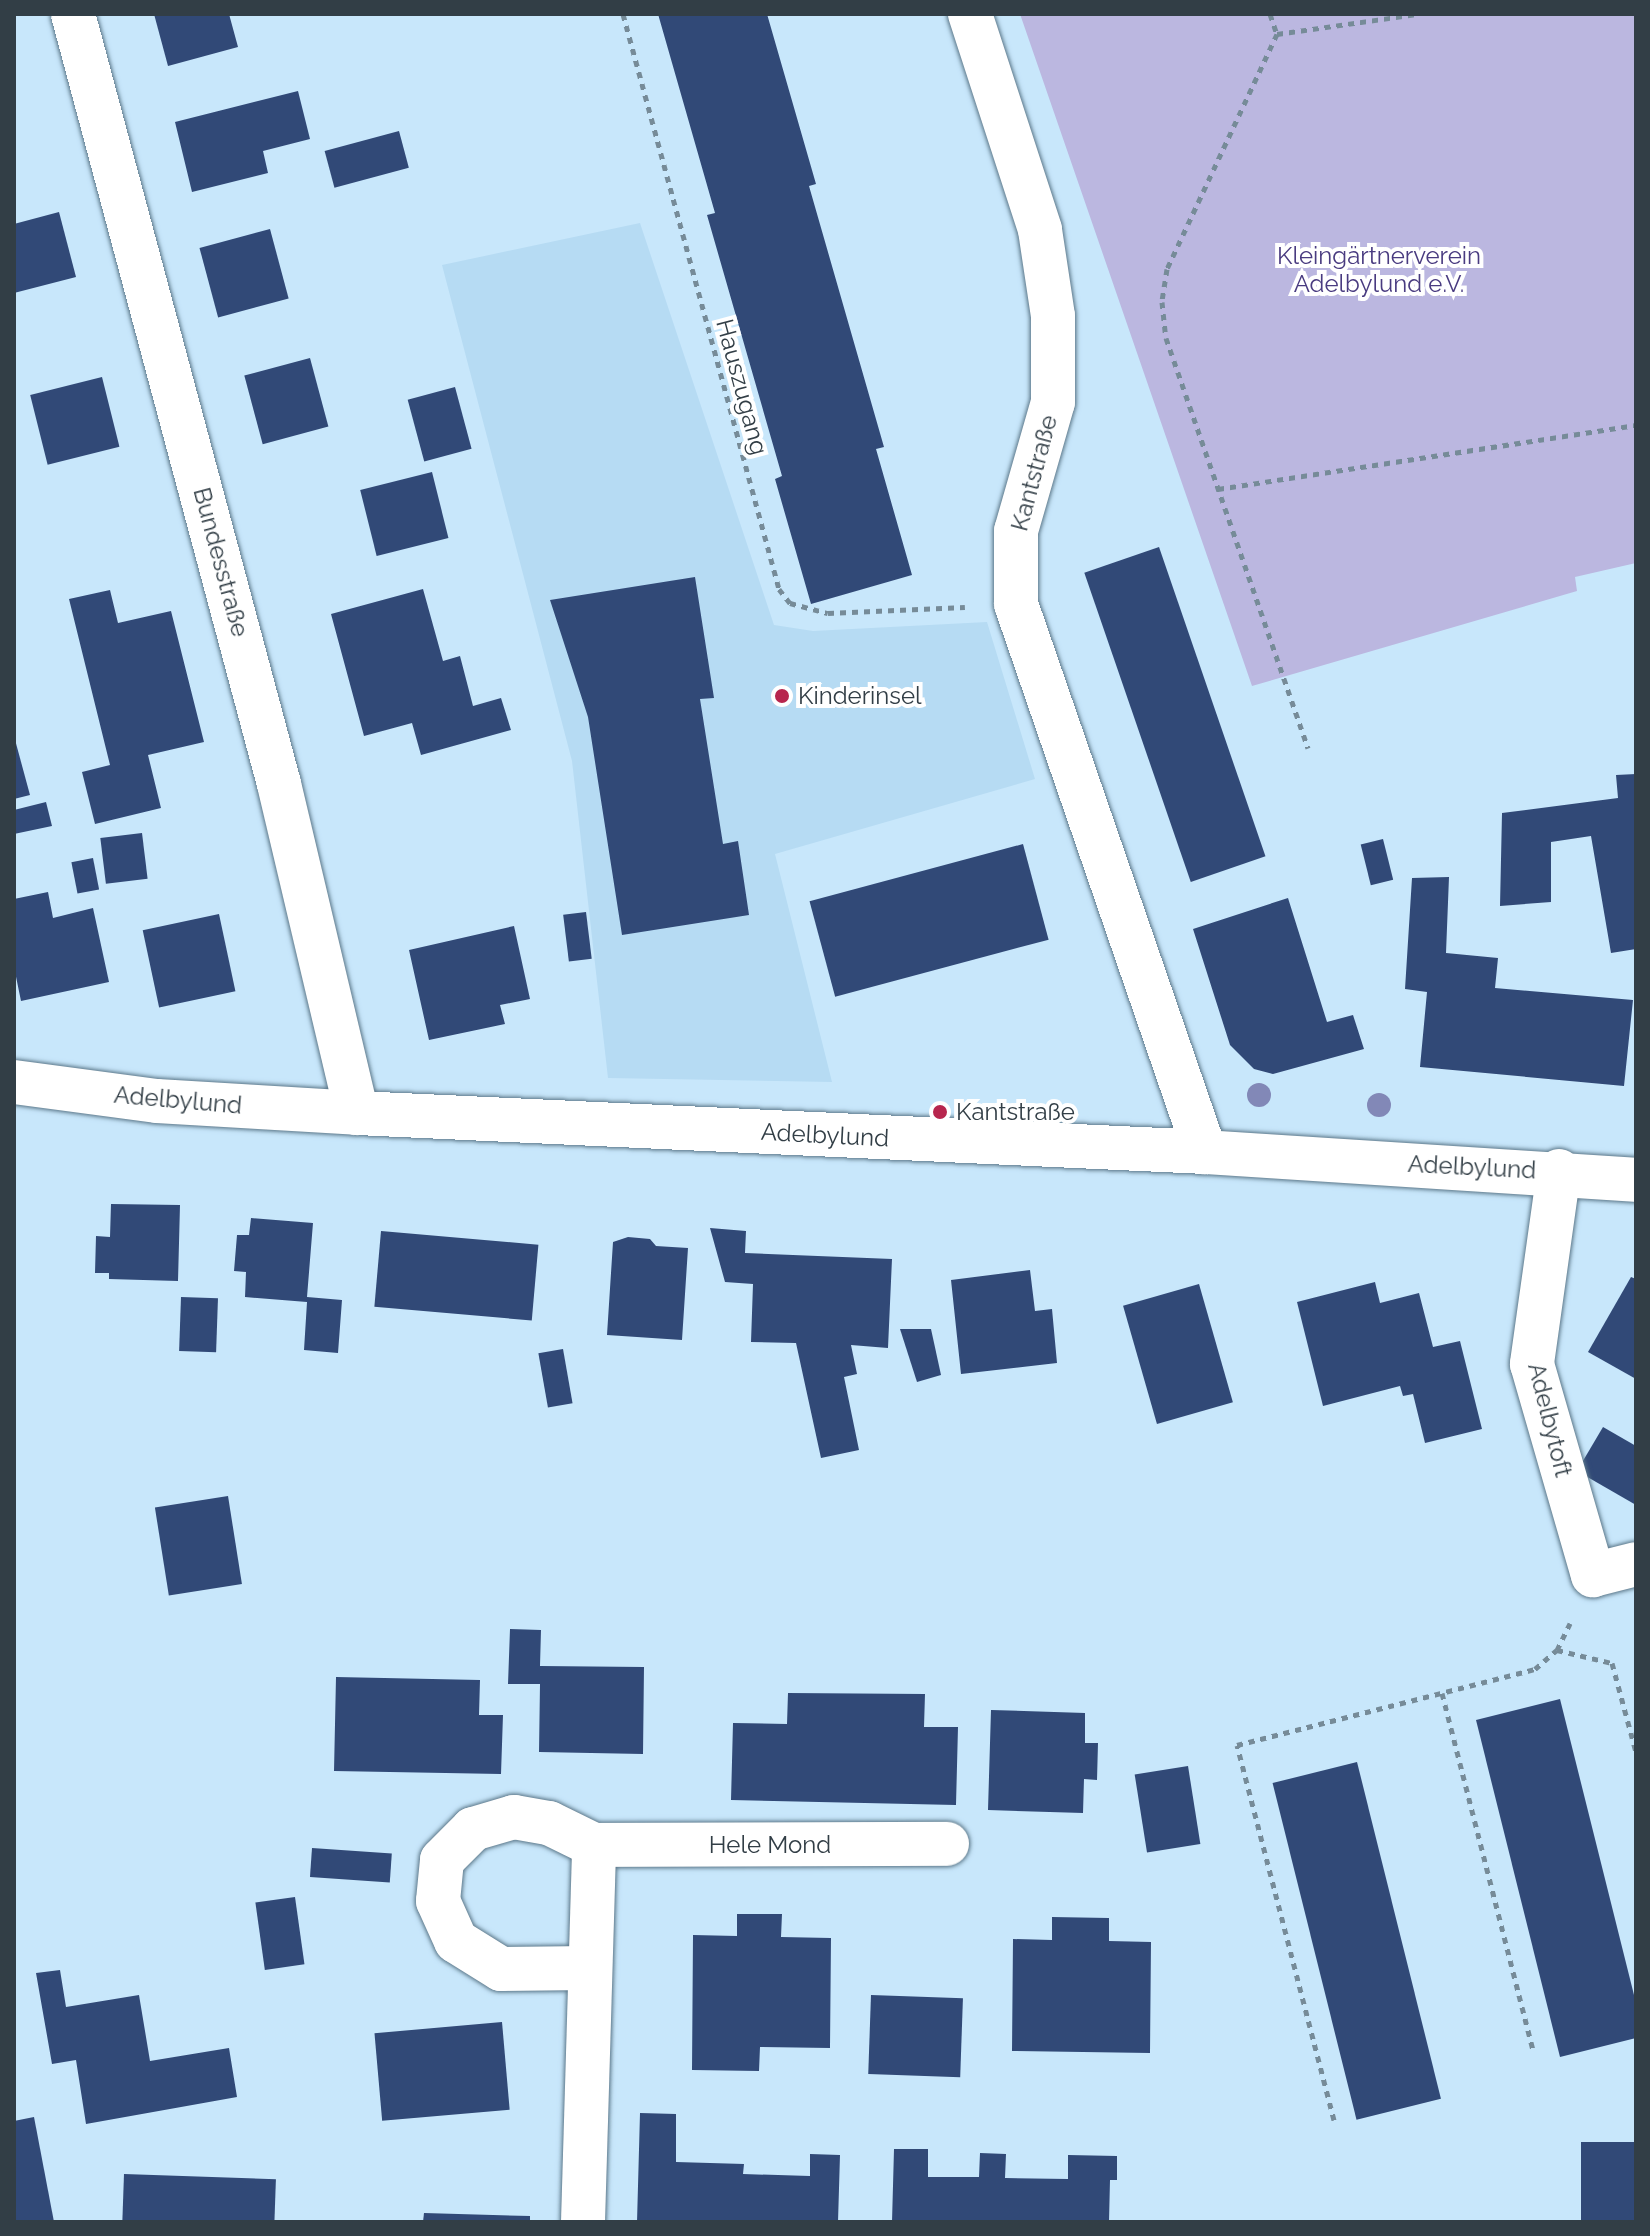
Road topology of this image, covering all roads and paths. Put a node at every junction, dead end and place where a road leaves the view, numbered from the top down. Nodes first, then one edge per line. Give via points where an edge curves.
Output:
1 (73, 14) edge
2 (623, 14) edge
3 (970, 14) edge
4 (1270, 14) edge
5 (1417, 14) edge
6 (1277, 34) junction
7 (1636, 425) edge
8 (1218, 489) junction
9 (956, 607) dead end
10 (1308, 748) dead end
11 (14, 1082) edge
12 (357, 1113) junction
13 (1205, 1152) junction
14 (1559, 1171) junction
15 (1636, 1180) edge
16 (1636, 1564) edge
17 (1593, 1575) junction
18 (1557, 1650) junction
19 (1442, 1693) junction
20 (1636, 1752) edge
21 (947, 1844) dead end
22 (594, 1845) junction
23 (589, 1968) junction
24 (1533, 2049) dead end
25 (1334, 2120) dead end
26 (583, 2222) edge

1 - 12 street, Bundesstraße via 279,784
2 - 9 path, Hauszugang via 779,589 790,603 828,613
3 - 13 street, Kantstraße via 1040,230 1053,316 1053,402 1016,531 1016,604
4 - 6 path
5 - 6 path
6 - 8 path via 1167,269 1162,302 1166,338
7 - 8 path
8 - 10 path
11 - 12 street, Adelbylund via 157,1101
12 - 13 street, Adelbylund
13 - 14 street, Adelbylund
14 - 15 street, Adelbylund
14 - 17 street, Adelbytoft via 1532,1364
16 - 17 street
17 - 18 path
18 - 19 path via 1535,1669
18 - 20 path via 1612,1663
19 - 24 path
19 - 25 path via 1237,1745
21 - 22 street, Hele Mond
22 - 23 street
22 - 23 street, Hele Mond via 549,1823 514,1817 473,1829 442,1860 438,1901 456,1941 501,1969
23 - 26 street

